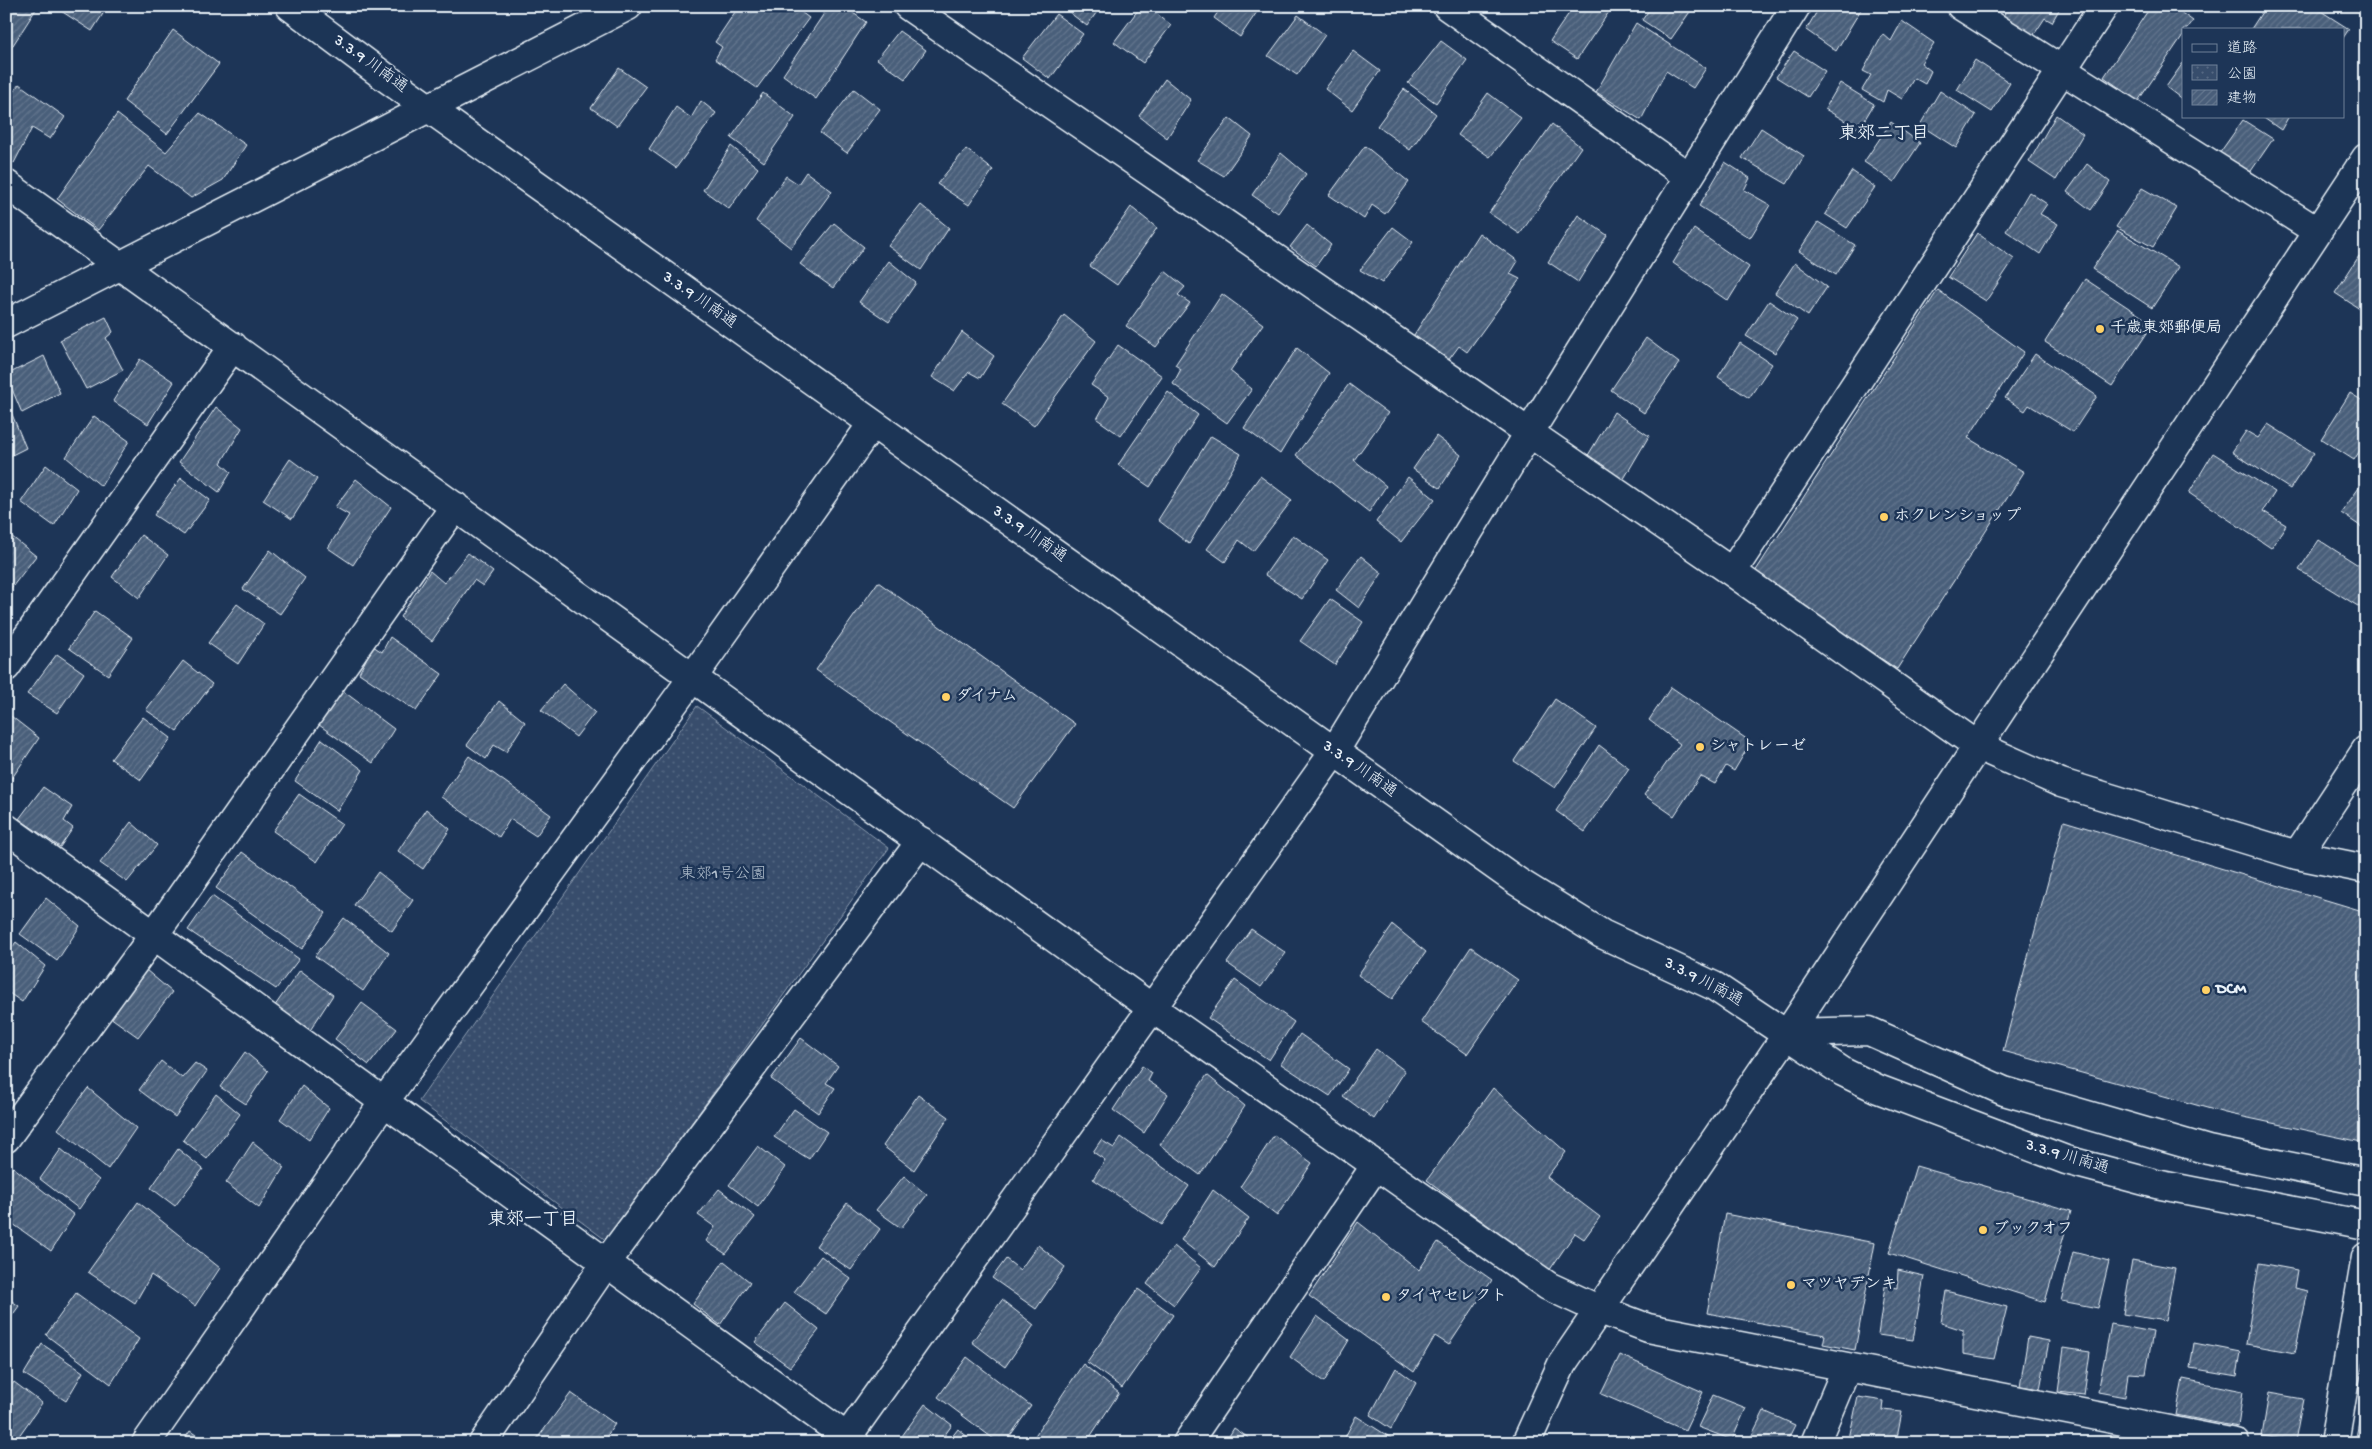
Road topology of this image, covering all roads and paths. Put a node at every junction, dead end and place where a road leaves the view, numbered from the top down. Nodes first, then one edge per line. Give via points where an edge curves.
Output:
1 (290, 6) edge
2 (628, 6) edge
3 (908, 6) edge
4 (1447, 6) edge
5 (1796, 6) edge
6 (1961, 6) edge
7 (2104, 6) edge
8 (2062, 70) junction
9 (428, 108) junction
10 (2366, 158) edge
11 (1689, 177) junction
12 (6, 184) edge
13 (2317, 231) junction
14 (121, 266) junction
15 (6, 324) edge
16 (233, 346) junction
17 (872, 424) junction
18 (1529, 433) junction
19 (455, 506) junction
20 (1732, 572) junction
21 (6, 667) edge
22 (693, 677) junction
23 (1978, 746) junction
24 (2366, 750) edge
25 (1334, 752) junction
26 (6, 828) edge
27 (921, 841) junction
28 (2297, 855) junction
29 (2366, 869) edge
30 (154, 934) junction
31 (1152, 1008) junction
32 (1788, 1033) junction
33 (384, 1102) junction
34 (6, 1138) edge
35 (1376, 1165) junction
36 (2366, 1182) edge
37 (2366, 1225) edge
38 (2366, 1256) edge
39 (606, 1263) junction
40 (1600, 1310) junction
41 (1847, 1367) junction
42 (848, 1441) edge
43 (146, 1443) edge
44 (483, 1443) edge
45 (1187, 1443) edge
46 (1526, 1443) edge
47 (1815, 1443) edge
48 (2235, 1443) edge
49 (2334, 1443) edge

1 - 9 street, 3.3.9 川南通
2 - 9 street
3 - 18 street
4 - 11 street
5 - 11 street
6 - 8 street
7 - 8 street
8 - 13 street
8 - 20 street
9 - 14 street
9 - 17 street, 3.3.9 川南通
10 - 13 street
11 - 18 street
12 - 14 street
13 - 23 street
14 - 15 street
14 - 16 street
16 - 19 street
16 - 21 street
17 - 22 street
17 - 25 street, 3.3.9 川南通
18 - 20 street
18 - 25 street
19 - 22 street
19 - 30 street
20 - 23 street
22 - 27 street
22 - 33 street
23 - 28 street via 2061,783
23 - 32 street
24 - 28 street
25 - 31 street
25 - 32 street, 3.3.9 川南通 via 1518,882 1602,934 1714,986
26 - 30 street
27 - 31 street
27 - 39 street
28 - 29 street
30 - 33 street
30 - 34 street
31 - 35 street
31 - 42 street
32 - 36 street via 1869,1031 2013,1094 2208,1150
32 - 37 street, 3.3.9 川南通 via 1842,1072 1878,1089 2066,1160 2156,1184
32 - 40 street
33 - 39 street
33 - 43 street
35 - 40 street via 1548,1286
35 - 45 street
38 - 49 street
39 - 42 street
39 - 44 street
40 - 41 street via 1648,1328
40 - 46 street via 1562,1364
41 - 47 street
41 - 48 street

